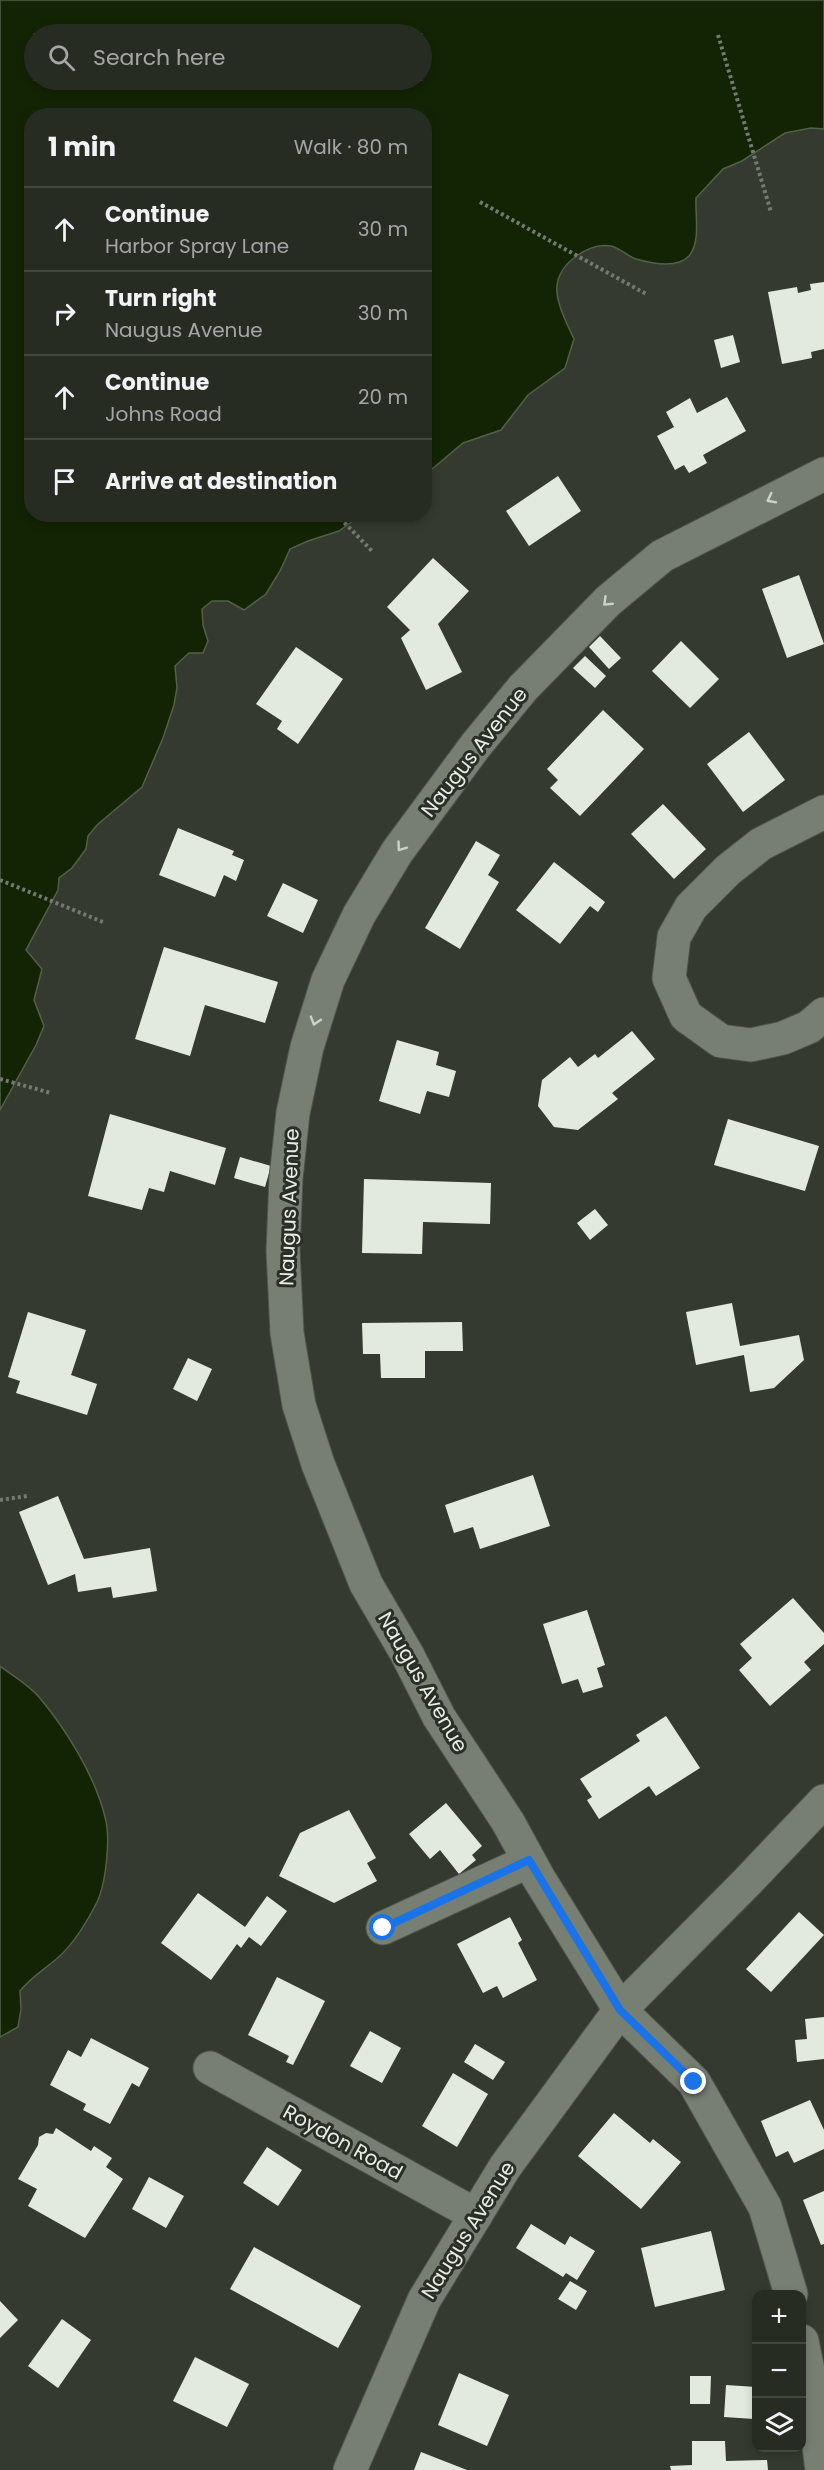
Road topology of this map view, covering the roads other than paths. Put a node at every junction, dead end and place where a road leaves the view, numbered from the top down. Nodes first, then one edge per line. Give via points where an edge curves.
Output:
1 (824, 474) edge
2 (824, 812) edge
3 (824, 1014) edge
4 (824, 1801) edge
5 (529, 1860) junction
6 (383, 1928) dead end
7 (620, 2010) junction
8 (210, 2068) dead end
9 (476, 2215) junction
10 (790, 2290) edge
11 (802, 2344) edge
12 (350, 2470) edge
13 (822, 2470) edge

1 -> 5 street, Naugus Avenue via 662,556 608,601 523,688 397,852 359,915 328,980 307,1047 293,1113 284,1251 287,1333 299,1405 366,1584 439,1717
2 - 3 street via 761,844 691,907 674,937 669,978 686,1016 722,1041 751,1045 783,1038 809,1027
4 - 7 street, Naugus Avenue
5 - 6 street
5 - 7 street, Naugus Avenue
7 - 9 street, Naugus Avenue via 505,2168
7 - 10 street via 694,2082 765,2207
8 - 9 street, Roydon Road
9 - 12 street, Naugus Avenue via 424,2300
11 - 13 street

